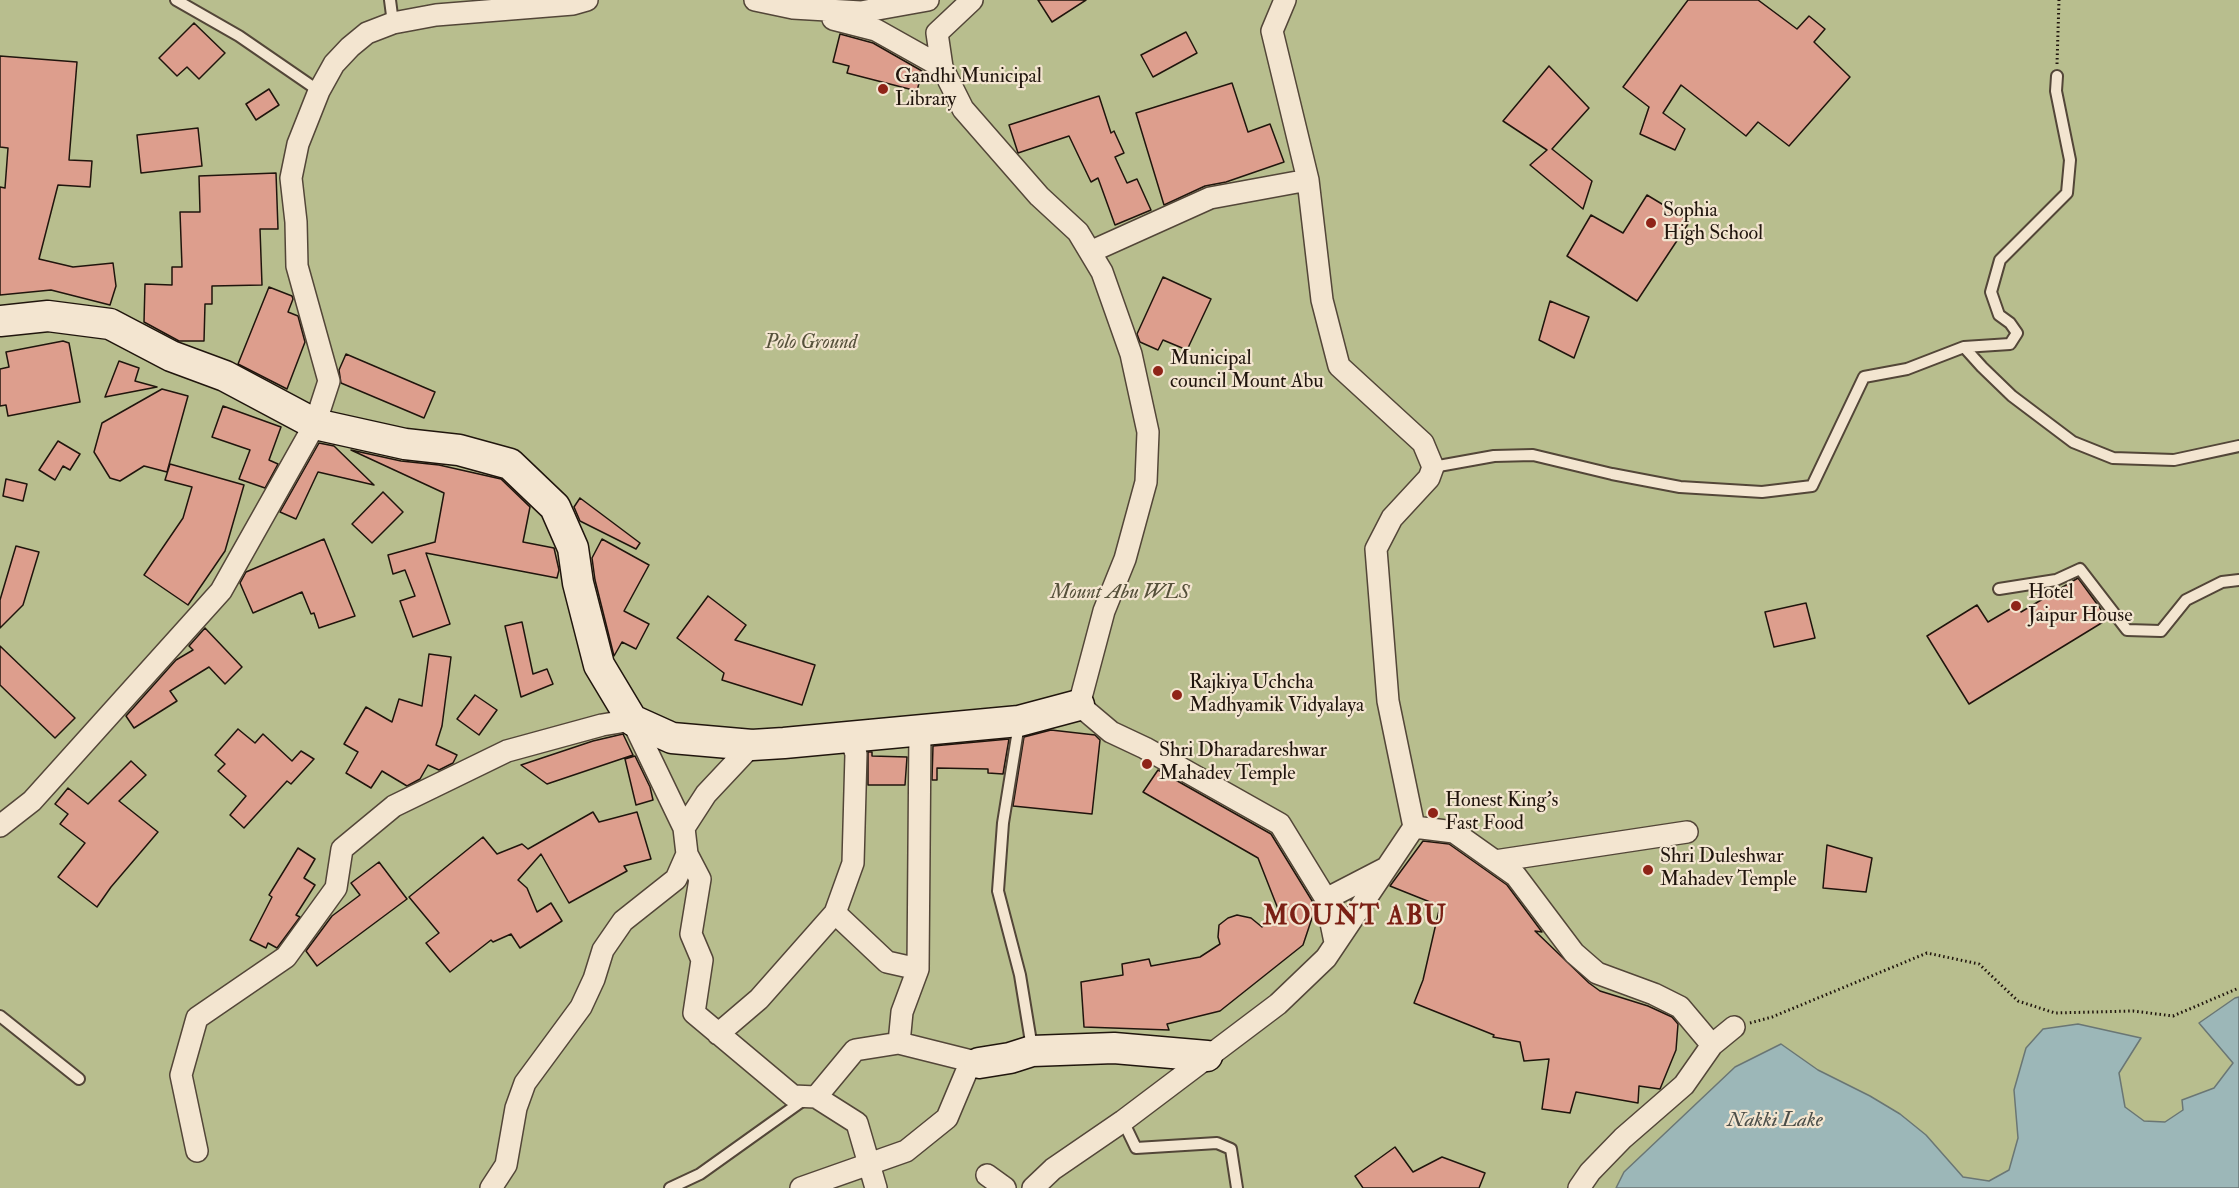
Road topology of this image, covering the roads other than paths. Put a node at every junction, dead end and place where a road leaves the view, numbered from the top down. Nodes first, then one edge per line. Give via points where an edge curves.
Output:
1 (176, 0) edge
2 (390, 0) edge
3 (587, 0) edge
4 (755, 0) edge
5 (928, 0) edge
6 (972, 0) edge
7 (1285, 0) edge
8 (788, 7) junction
9 (393, 23) junction
10 (942, 67) junction
11 (2057, 76) road end
12 (320, 91) junction
13 (1308, 180) junction
14 (1090, 252) junction
15 (0, 321) edge
16 (1964, 347) junction
17 (315, 424) junction
18 (2239, 446) edge
19 (1433, 467) junction
20 (2239, 580) edge
21 (2000, 589) dead end
22 (1079, 705) junction
23 (632, 720) junction
24 (1019, 721) junction
25 (920, 730) junction
26 (850, 736) junction
27 (752, 745) junction
28 (0, 826) edge
29 (1414, 827) junction
30 (684, 828) junction
31 (1688, 832) dead end
32 (687, 854) junction
33 (1496, 861) junction
34 (1388, 868) junction
35 (1326, 899) junction
36 (835, 913) junction
37 (1335, 942) junction
38 (918, 969) junction
39 (0, 1016) edge
40 (1734, 1027) road end
41 (718, 1034) junction
42 (899, 1042) junction
43 (1712, 1045) junction
44 (1032, 1051) junction
45 (1207, 1056) junction
46 (980, 1063) junction
47 (79, 1079) dead end
48 (812, 1097) junction
49 (1123, 1121) junction
50 (198, 1151) dead end
51 (869, 1165) junction
52 (987, 1175) dead end
53 (491, 1188) edge
54 (670, 1188) edge
55 (801, 1188) edge
56 (876, 1188) edge
57 (1005, 1188) edge
58 (1033, 1188) edge
59 (1237, 1188) edge
60 (1579, 1188) edge

1 - 12 lane via 239,36
2 - 9 lane
3 - 9 street
4 - 8 street
5 - 8 street via 861,12
6 - 10 street via 937,33
7 - 13 street via 1272,31
8 - 10 street via 876,30
9 - 12 street via 367,33 350,47 334,64
10 - 14 street via 963,110 1039,196 1078,232
11 - 16 lane via 2056,91 2070,160 2067,193 2000,260 1992,292 1999,315 2017,333 2010,344
12 - 17 street via 298,144 291,178 297,266 329,381
13 - 14 street via 1210,198
13 - 19 street via 1322,300 1340,366 1423,443
14 - 22 street via 1102,272 1131,354 1148,432 1146,482 1125,559 1104,610
15 - 17 main road via 48,316 110,324 171,356 225,376
16 - 18 lane via 2012,396 2073,442 2113,458 2174,460
16 - 19 lane via 1907,369 1864,377 1812,486 1762,492 1680,487 1533,455 1494,456
17 - 23 main road via 405,444 459,450 510,464 555,507 573,548 599,665
17 - 28 street via 221,591 32,801
19 - 29 street via 1429,478 1392,518 1376,549 1388,701
20 - 21 lane via 2222,582 2186,600 2161,631 2127,630 2080,569 2056,580
22 - 24 main road
22 - 35 street via 1111,732 1280,824
23 - 27 main road via 672,738
23 - 30 street
23 - 50 street via 507,751 394,806 342,849 336,888 286,957 197,1018 181,1075
24 - 25 main road
24 - 44 lane via 1003,823 998,891 1020,975
25 - 26 main road
25 - 38 street
26 - 27 main road
26 - 36 street via 856,754 853,863
27 - 30 street via 706,794
29 - 33 street via 1454,832
29 - 34 street
30 - 32 street
31 - 33 street
32 - 41 street via 700,879 691,933 702,960 694,1013
32 - 53 street via 676,879 622,921 603,950 581,1007 525,1083 516,1108 506,1165
33 - 43 street via 1516,876 1574,952 1597,973 1680,1007
34 - 35 street
34 - 37 street
35 - 37 street
36 - 38 street via 887,962
36 - 41 street via 759,999
37 - 45 street via 1326,958 1278,1004
38 - 42 street via 902,1012
39 - 47 lane
40 - 43 street
41 - 48 street via 793,1096
42 - 46 street
42 - 48 street via 855,1050
43 - 60 street via 1684,1085 1623,1138
44 - 45 main road via 1114,1048
44 - 46 main road
45 - 49 street
46 - 51 street via 968,1068 947,1118 906,1151
48 - 51 street via 857,1123
48 - 54 lane via 700,1174
49 - 58 street via 1053,1169
49 - 59 lane via 1136,1148 1217,1143 1231,1149
51 - 55 street
51 - 56 street
52 - 57 street

